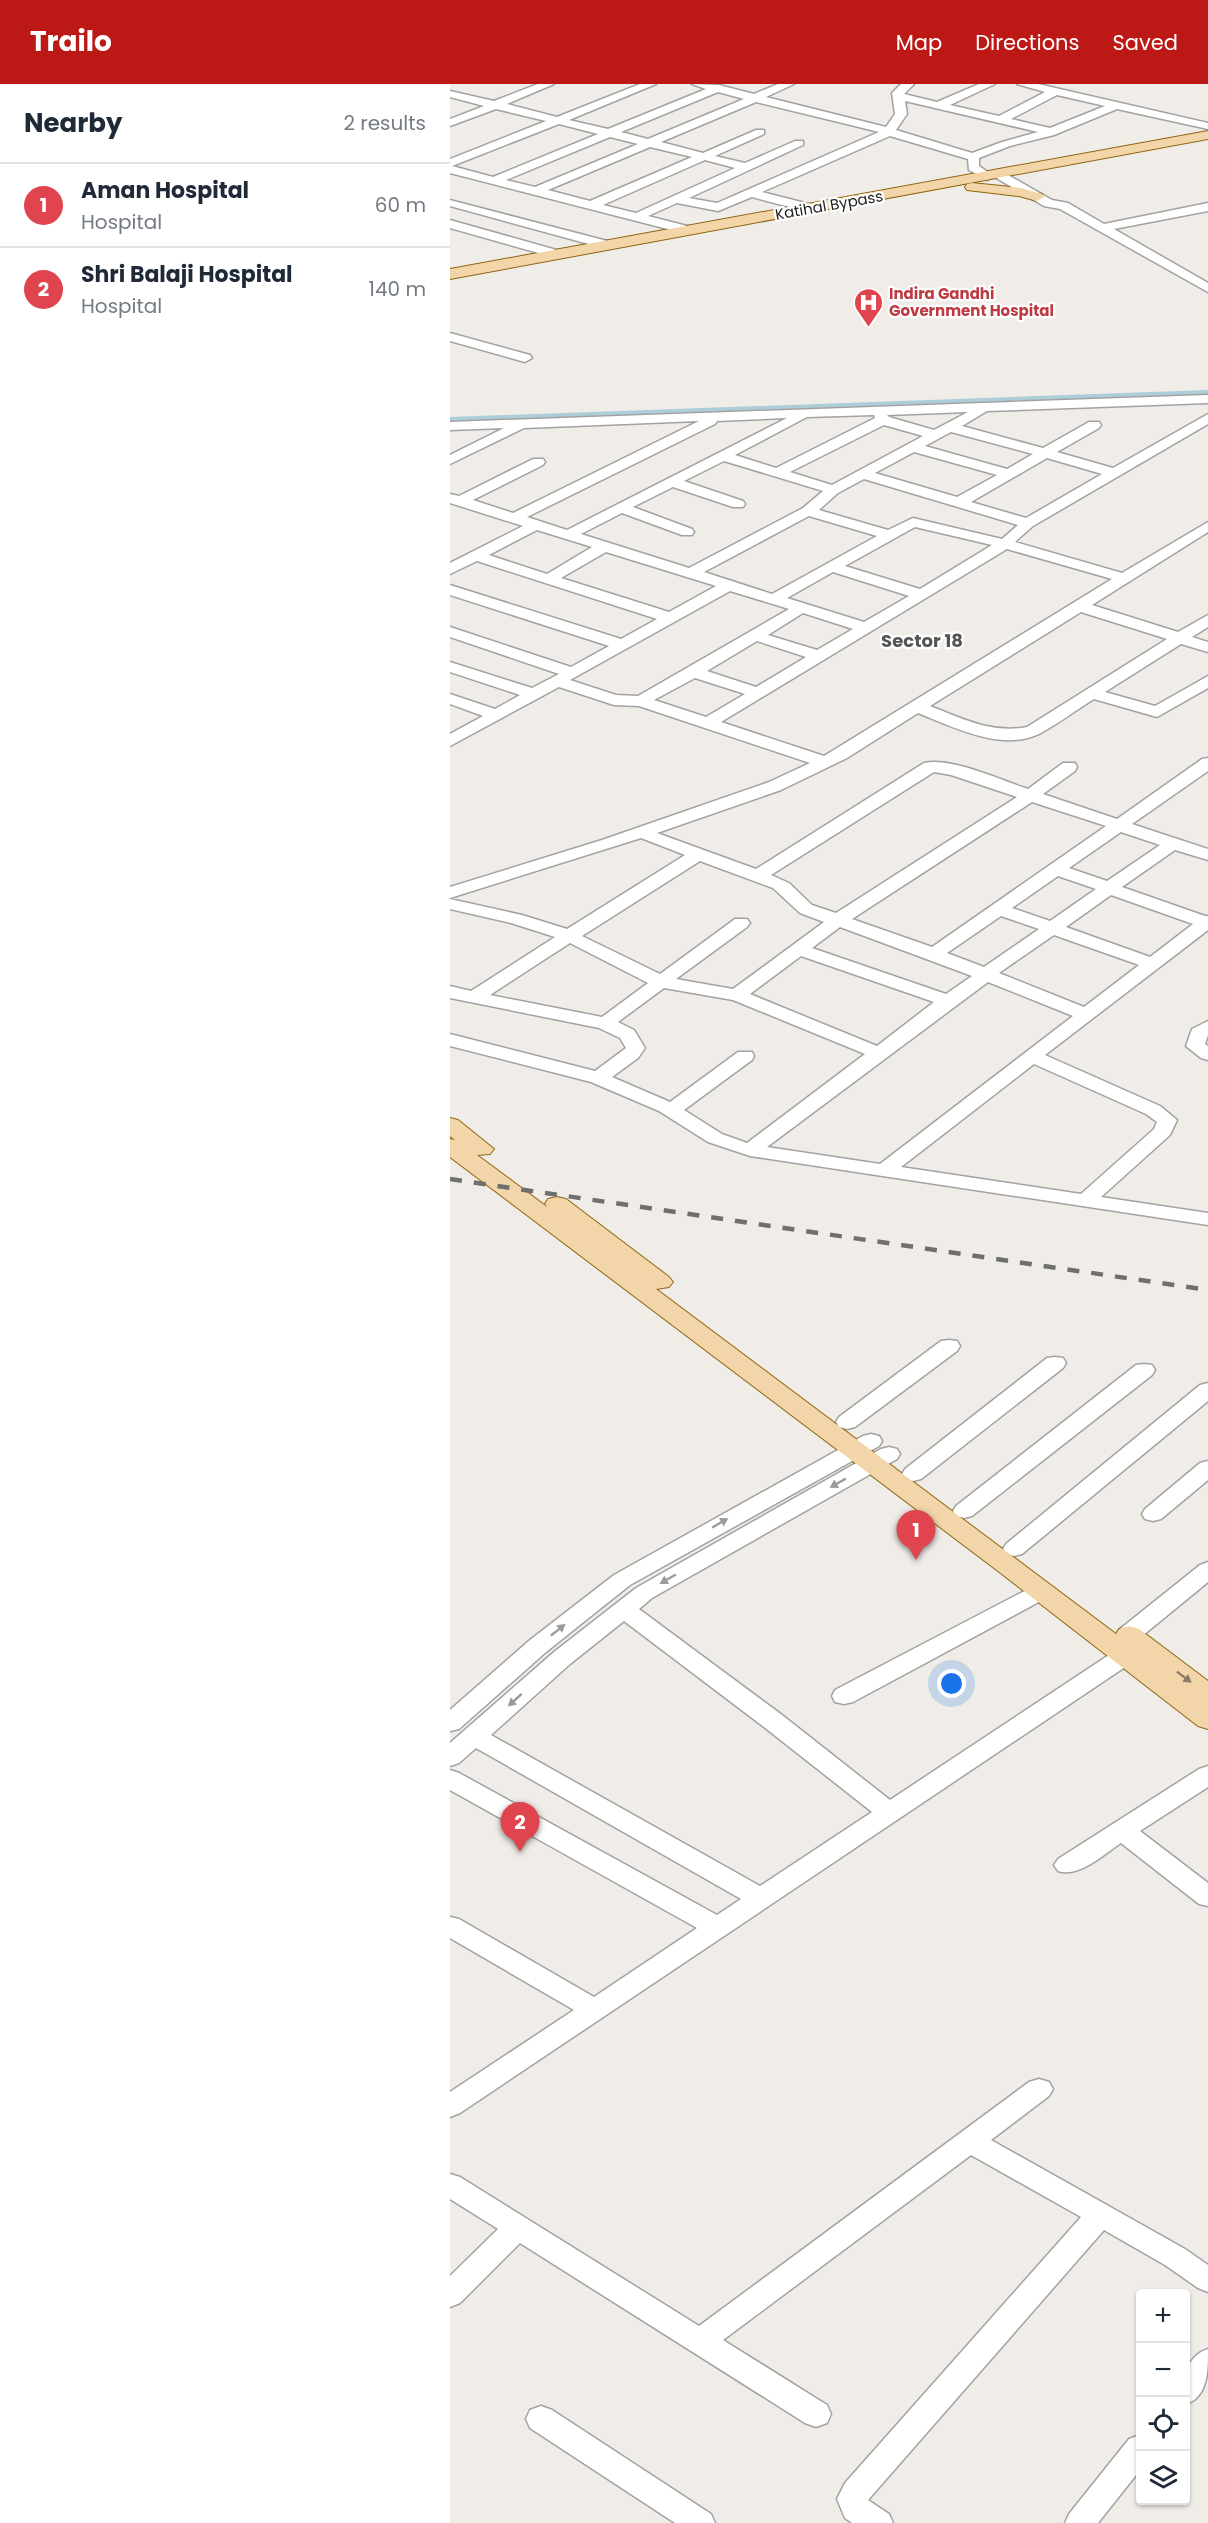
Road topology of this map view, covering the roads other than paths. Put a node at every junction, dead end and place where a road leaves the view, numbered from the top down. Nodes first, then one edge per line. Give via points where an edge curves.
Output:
1 (471, 84) edge
2 (548, 84) edge
3 (650, 84) edge
4 (698, 84) edge
5 (788, 84) edge
6 (908, 84) edge
7 (989, 84) edge
8 (1023, 84) edge
9 (722, 86) edge
10 (1056, 91) junction
11 (450, 93) edge
12 (899, 96) junction
13 (756, 98) junction
14 (495, 105) junction
15 (939, 105) junction
16 (1117, 105) junction
17 (999, 120) junction
18 (559, 121) junction
19 (450, 123) edge
20 (1208, 126) edge
21 (760, 132) dead end
22 (889, 132) junction
23 (1053, 132) junction
24 (610, 133) junction
25 (1208, 135) edge
26 (649, 142) junction
27 (799, 143) dead end
28 (705, 156) junction
29 (972, 157) junction
30 (1075, 160) junction
31 (450, 163) edge
32 (747, 166) junction
33 (450, 169) edge
34 (998, 174) junction
35 (498, 181) junction
36 (936, 185) junction
37 (1045, 188) junction
38 (536, 190) junction
39 (752, 193) junction
40 (675, 199) junction
41 (451, 203) edge
42 (592, 205) junction
43 (1208, 207) edge
44 (809, 208) junction
45 (637, 217) junction
46 (450, 224) edge
47 (1101, 228) junction
48 (687, 230) junction
49 (607, 245) junction
50 (556, 254) junction
51 (450, 273) edge
52 (1208, 288) edge
53 (454, 341) edge
54 (525, 358) dead end
55 (1208, 399) edge
56 (984, 409) junction
57 (806, 414) junction
58 (881, 416) junction
59 (718, 417) junction
60 (1208, 418) edge
61 (524, 424) junction
62 (1094, 425) dead end
63 (450, 426) edge
64 (950, 427) junction
65 (936, 435) junction
66 (478, 446) junction
67 (450, 447) edge
68 (914, 447) junction
69 (1045, 453) junction
70 (722, 456) junction
71 (450, 460) edge
72 (538, 462) dead end
73 (777, 473) junction
74 (1116, 473) junction
75 (863, 474) junction
76 (1009, 474) junction
77 (672, 482) junction
78 (833, 490) junction
79 (960, 502) junction
80 (457, 503) edge
81 (738, 504) dead end
82 (621, 508) junction
83 (808, 511) junction
84 (514, 518) junction
85 (1028, 523) junction
86 (537, 525) junction
87 (1208, 526) edge
88 (687, 532) dead end
89 (567, 535) junction
90 (889, 535) junction
91 (1005, 544) junction
92 (605, 546) junction
93 (476, 556) junction
94 (832, 567) junction
95 (450, 569) edge
96 (691, 573) junction
97 (1124, 578) junction
98 (548, 579) junction
99 (729, 585) junction
100 (450, 590) edge
101 (923, 595) junction
102 (774, 599) junction
103 (1080, 606) junction
104 (801, 608) junction
105 (671, 618) junction
106 (1208, 620) edge
107 (866, 628) junction
108 (450, 632) edge
109 (756, 636) junction
110 (1181, 638) junction
111 (623, 645) junction
112 (1208, 647) edge
113 (819, 656) junction
114 (450, 667) edge
115 (694, 672) junction
116 (573, 673) junction
117 (557, 681) junction
118 (1208, 681) edge
119 (758, 693) junction
120 (1092, 693) junction
121 (534, 694) junction
122 (1200, 694) edge
123 (450, 699) edge
124 (641, 701) junction
125 (918, 706) junction
126 (496, 715) junction
127 (708, 723) junction
128 (450, 741) edge
129 (825, 762) junction
130 (1208, 763) edge
131 (1069, 767) dead end
132 (1028, 797) junction
133 (1117, 826) junction
134 (642, 833) junction
135 (1172, 844) junction
136 (699, 855) junction
137 (1208, 855) edge
138 (1056, 870) junction
139 (757, 876) junction
140 (1110, 888) junction
141 (450, 893) edge
142 (450, 904) edge
143 (999, 909) junction
144 (838, 920) junction
145 (1207, 922) edge
146 (741, 923) dead end
147 (1052, 928) junction
148 (569, 936) junction
149 (799, 949) junction
150 (934, 954) junction
151 (1154, 964) junction
152 (988, 975) junction
153 (662, 982) junction
154 (450, 992) edge
155 (737, 995) junction
156 (474, 997) junction
157 (948, 1001) junction
158 (1088, 1014) junction
159 (605, 1023) junction
160 (1208, 1027) edge
161 (450, 1040) edge
162 (878, 1053) junction
163 (1208, 1054) edge
164 (746, 1056) dead end
165 (1032, 1057) junction
166 (598, 1078) junction
167 (671, 1110) junction
168 (450, 1125) edge
169 (450, 1146) edge
170 (750, 1150) junction
171 (884, 1171) junction
172 (1086, 1200) junction
173 (1208, 1219) edge
174 (949, 1346) dead end
175 (1055, 1363) dead end
176 (1144, 1370) dead end
177 (1202, 1402) edge
178 (847, 1422) junction
179 (872, 1452) junction
180 (1208, 1468) edge
181 (913, 1474) junction
182 (964, 1511) junction
183 (1154, 1514) dead end
184 (1014, 1549) junction
185 (1208, 1570) edge
186 (1042, 1591) junction
187 (624, 1609) junction
188 (1127, 1645) junction
189 (844, 1696) dead end
190 (1208, 1696) edge
191 (1208, 1719) edge
192 (450, 1723) edge
193 (474, 1736) junction
194 (450, 1758) edge
195 (1208, 1775) edge
196 (450, 1779) edge
197 (888, 1813) junction
198 (1122, 1830) junction
199 (1067, 1865) dead end
200 (1208, 1897) edge
201 (760, 1898) junction
202 (450, 1926) edge
203 (717, 1927) junction
204 (594, 2009) junction
205 (1040, 2089) dead end
206 (450, 2106) edge
207 (970, 2141) junction
208 (450, 2185) edge
209 (1100, 2215) junction
210 (518, 2227) junction
211 (1208, 2280) edge
212 (450, 2295) edge
213 (700, 2341) junction
214 (816, 2414) dead end
215 (541, 2419) dead end
216 (1138, 2451) edge
217 (869, 2521) edge
218 (700, 2523) edge
219 (1080, 2523) edge

1 - 11 street
2 - 14 street
3 - 18 street
4 - 9 street
5 - 13 street
6 - 12 street
7 - 15 street
8 - 10 street
9 - 13 street
9 - 24 street
10 - 16 street
10 - 17 street
11 - 14 street
12 - 15 street
12 - 22 street via 901,114
13 - 22 street
13 - 26 street
14 - 18 street
14 - 19 street
15 - 17 street
16 - 20 street
16 - 23 street
17 - 23 street
18 - 24 street
18 - 31 street
21 - 28 street
22 - 29 street
22 - 39 street
23 - 29 street
24 - 26 street
24 - 35 street
25 - 30 main road, Katihal Bypass
26 - 28 street
26 - 38 street
27 - 32 street
28 - 32 street
28 - 42 street
29 - 34 street via 973,167
30 - 34 main road, Katihal Bypass
30 - 37 main road
32 - 40 street
33 - 35 street
34 - 36 main road, Katihal Bypass
34 - 37 street
35 - 38 street
35 - 41 street
36 - 37 main road via 999,190
36 - 44 main road, Katihal Bypass
37 - 47 street via 1048,203 1064,206
38 - 42 street
39 - 40 street via 715,208
39 - 44 street
40 - 45 street
41 - 49 street
42 - 45 street
43 - 47 street
44 - 48 main road, Katihal Bypass
45 - 48 street
46 - 50 street
47 - 52 street
48 - 49 main road, Katihal Bypass
49 - 50 main road, Katihal Bypass
50 - 51 main road, Katihal Bypass
53 - 54 street
55 - 56 street
56 - 58 street
56 - 64 street
57 - 58 street
57 - 59 street
57 - 70 street
58 - 65 street
58 - 73 street
59 - 61 street
59 - 84 street
60 - 74 street
61 - 63 street
61 - 66 street
62 - 69 street
64 - 65 street
64 - 69 street
65 - 68 street
66 - 67 street
66 - 71 street
68 - 75 street
68 - 76 street
69 - 74 street
69 - 76 street
70 - 73 street
70 - 77 street
72 - 80 street
73 - 78 street
74 - 85 street
75 - 78 street
75 - 79 street
76 - 79 street
77 - 81 street
77 - 82 street
78 - 83 street
79 - 85 street
80 - 84 street
82 - 88 street
82 - 89 street
83 - 90 street
83 - 96 street
84 - 86 street
85 - 91 street
86 - 89 street
86 - 93 street
87 - 97 street
89 - 92 street
90 - 91 street via 913,522 921,522
90 - 94 street
91 - 97 street
91 - 101 street
92 - 96 street
92 - 98 street
93 - 95 street
93 - 98 street
94 - 101 street
94 - 102 street
96 - 99 street
97 - 103 street
98 - 105 street
99 - 102 street
99 - 105 street
100 - 111 street
101 - 107 street
102 - 104 street
103 - 110 street
103 - 125 street
104 - 107 street
104 - 109 street
105 - 111 street
106 - 110 street
107 - 113 street
108 - 116 street
109 - 113 street
109 - 115 street
110 - 112 street
110 - 120 street
111 - 116 street
113 - 119 street
114 - 121 street
115 - 119 street
115 - 124 street
116 - 117 street
117 - 121 street
117 - 124 street via 614,700
118 - 122 street
119 - 127 street
120 - 122 street via 1157,712
120 - 125 street via 1032,731 1018,735 989,732
121 - 126 street
123 - 126 street
124 - 127 street
125 - 129 street
126 - 128 street
127 - 129 street
129 - 134 street via 775,786
130 - 133 street
131 - 132 street
132 - 133 street
132 - 139 street via 957,771 930,768
132 - 144 street
133 - 135 street
133 - 138 street
134 - 136 street
134 - 141 street
135 - 137 street
135 - 140 street
136 - 139 street
136 - 148 street
138 - 140 street
138 - 143 street
139 - 144 street via 788,890 806,909
140 - 145 street
140 - 147 street
142 - 148 street
143 - 147 street
143 - 150 street
144 - 149 street
144 - 150 street
145 - 151 street
146 - 153 street
147 - 151 street
147 - 152 street
148 - 153 street
148 - 156 street
149 - 155 street
149 - 157 street
150 - 152 street
151 - 158 street
152 - 157 street
152 - 158 street
153 - 155 street
153 - 159 street
154 - 156 street
155 - 162 street
156 - 159 street
157 - 162 street
158 - 165 street
159 - 166 street via 627,1034 636,1048
160 - 163 street via 1199,1033 1195,1046
161 - 166 street
162 - 170 street
164 - 167 street
165 - 171 street
165 - 172 street via 1153,1110 1167,1120 1163,1131
166 - 167 street
167 - 170 street via 715,1138
168 - 178 main road
169 - 179 main road
170 - 171 street
171 - 172 street
172 - 173 street
174 - 178 street
175 - 181 street
176 - 182 street
177 - 184 street
178 - 179 main road
179 - 181 main road
179 - 186 main road
179 -> 187 street
192 -> 179 street via 622,1580
180 - 183 street
181 - 182 main road
182 - 184 main road
184 - 188 main road
185 - 188 street
186 - 188 main road
186 - 189 street
187 -> 193 street
187 - 197 street
188 -> 190 main road
188 - 191 main road
188 - 197 street
193 - 194 street
193 - 201 street
195 - 198 street
196 - 203 street
197 - 201 street
198 - 199 street
198 - 200 street
201 - 203 street
202 - 204 street
203 - 204 street
204 - 206 street
205 - 207 street
207 - 209 street
207 - 213 street
208 - 210 street
209 - 211 street
209 - 217 street via 856,2492 852,2499 856,2509
210 - 212 street
210 - 213 street
213 - 214 street
215 - 218 street
216 - 219 street

